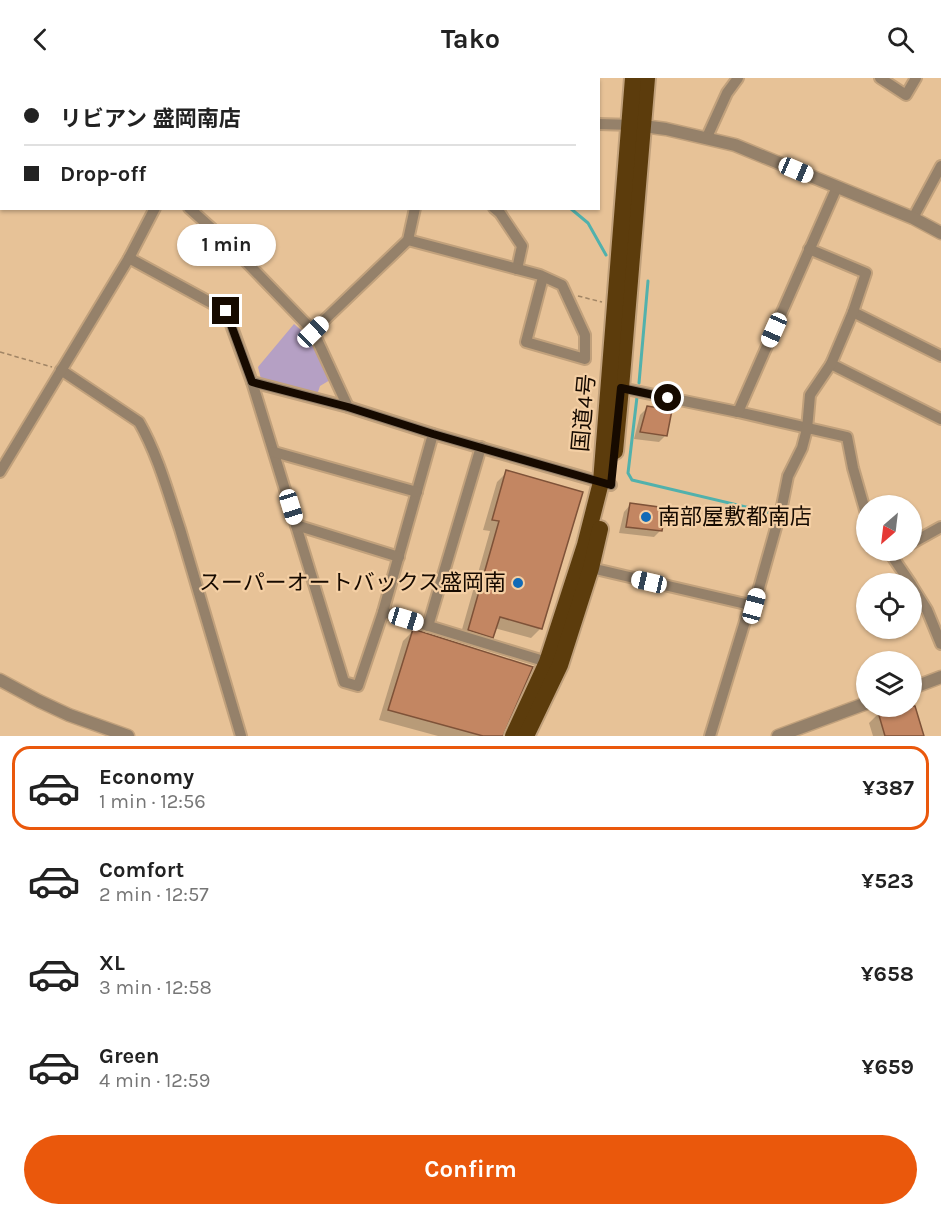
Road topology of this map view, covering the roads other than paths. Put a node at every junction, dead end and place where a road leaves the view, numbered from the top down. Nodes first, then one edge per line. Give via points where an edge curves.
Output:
1 (633, 78) edge
2 (647, 78) edge
3 (738, 78) edge
4 (880, 78) edge
5 (916, 78) edge
6 (600, 124) edge
7 (636, 125) junction
8 (707, 138) junction
9 (941, 166) edge
10 (837, 187) junction
11 (155, 210) edge
12 (191, 210) edge
13 (416, 210) edge
14 (496, 210) edge
15 (913, 218) junction
16 (941, 233) edge
17 (408, 240) junction
18 (809, 249) junction
19 (129, 258) junction
20 (517, 269) junction
21 (543, 277) junction
22 (853, 312) junction
23 (313, 332) junction
24 (941, 356) edge
25 (831, 364) junction
26 (61, 370) junction
27 (252, 382) junction
28 (621, 388) junction
29 (348, 407) junction
30 (738, 412) junction
31 (941, 419) edge
32 (807, 429) junction
33 (433, 434) junction
34 (481, 447) junction
35 (274, 452) junction
36 (0, 472) edge
37 (606, 484) junction
38 (417, 492) junction
39 (861, 495) edge
40 (296, 525) junction
41 (941, 527) edge
42 (922, 537) edge
43 (399, 557) junction
44 (591, 568) junction
45 (922, 602) edge
46 (750, 605) junction
47 (383, 612) junction
48 (428, 626) junction
49 (941, 644) edge
50 (547, 662) junction
51 (941, 677) edge
52 (0, 680) edge
53 (922, 684) edge
54 (856, 707) edge
55 (128, 736) edge
56 (241, 736) edge
57 (513, 736) edge
58 (526, 736) edge
59 (710, 736) edge
60 (778, 736) edge

1 - 7 highway, 国道4号
2 - 7 highway, 国道4号
3 - 8 street via 726,93
4 - 5 street via 906,95
6 - 7 street
7 - 8 street
7 - 28 highway, 国道4号
7 - 37 highway, 国道4号 via 615,306
8 - 10 street via 735,145
9 - 15 street
10 - 15 street
10 - 18 street
11 - 19 street
12 - 23 street
13 - 17 street
14 - 20 street via 522,246
15 - 16 street
17 - 20 street
17 - 23 street
18 - 22 street via 866,273
18 - 30 street
19 - 26 street
19 - 27 street via 226,311
20 - 21 street
21 - 21 street via 561,285 565,292 585,335 585,359 526,342
22 - 24 street
22 - 25 street
23 - 29 street
25 - 31 street
25 - 32 street via 810,395
26 - 36 street
26 - 56 street via 139,423 147,436
27 - 29 street
27 - 35 street
28 - 30 street
28 - 37 highway, 国道4号
29 - 33 street
30 - 32 street
32 - 39 street via 847,438
32 - 46 street via 788,476 754,606
33 - 34 street
33 - 38 street
34 - 37 street
34 - 48 street
35 - 38 street
35 - 40 street
37 - 44 highway, 国道4号
37 - 50 highway, 国道4号
38 - 43 street
40 - 43 street
40 - 47 street via 344,682 358,686
41 - 42 street
43 - 47 street
44 - 46 street
44 - 58 highway, 国道4号 via 560,665
45 - 49 street
46 - 59 street
47 - 48 street
48 - 50 street
50 - 57 highway, 国道4号
51 - 53 street
52 - 55 street via 69,715
54 - 60 street

